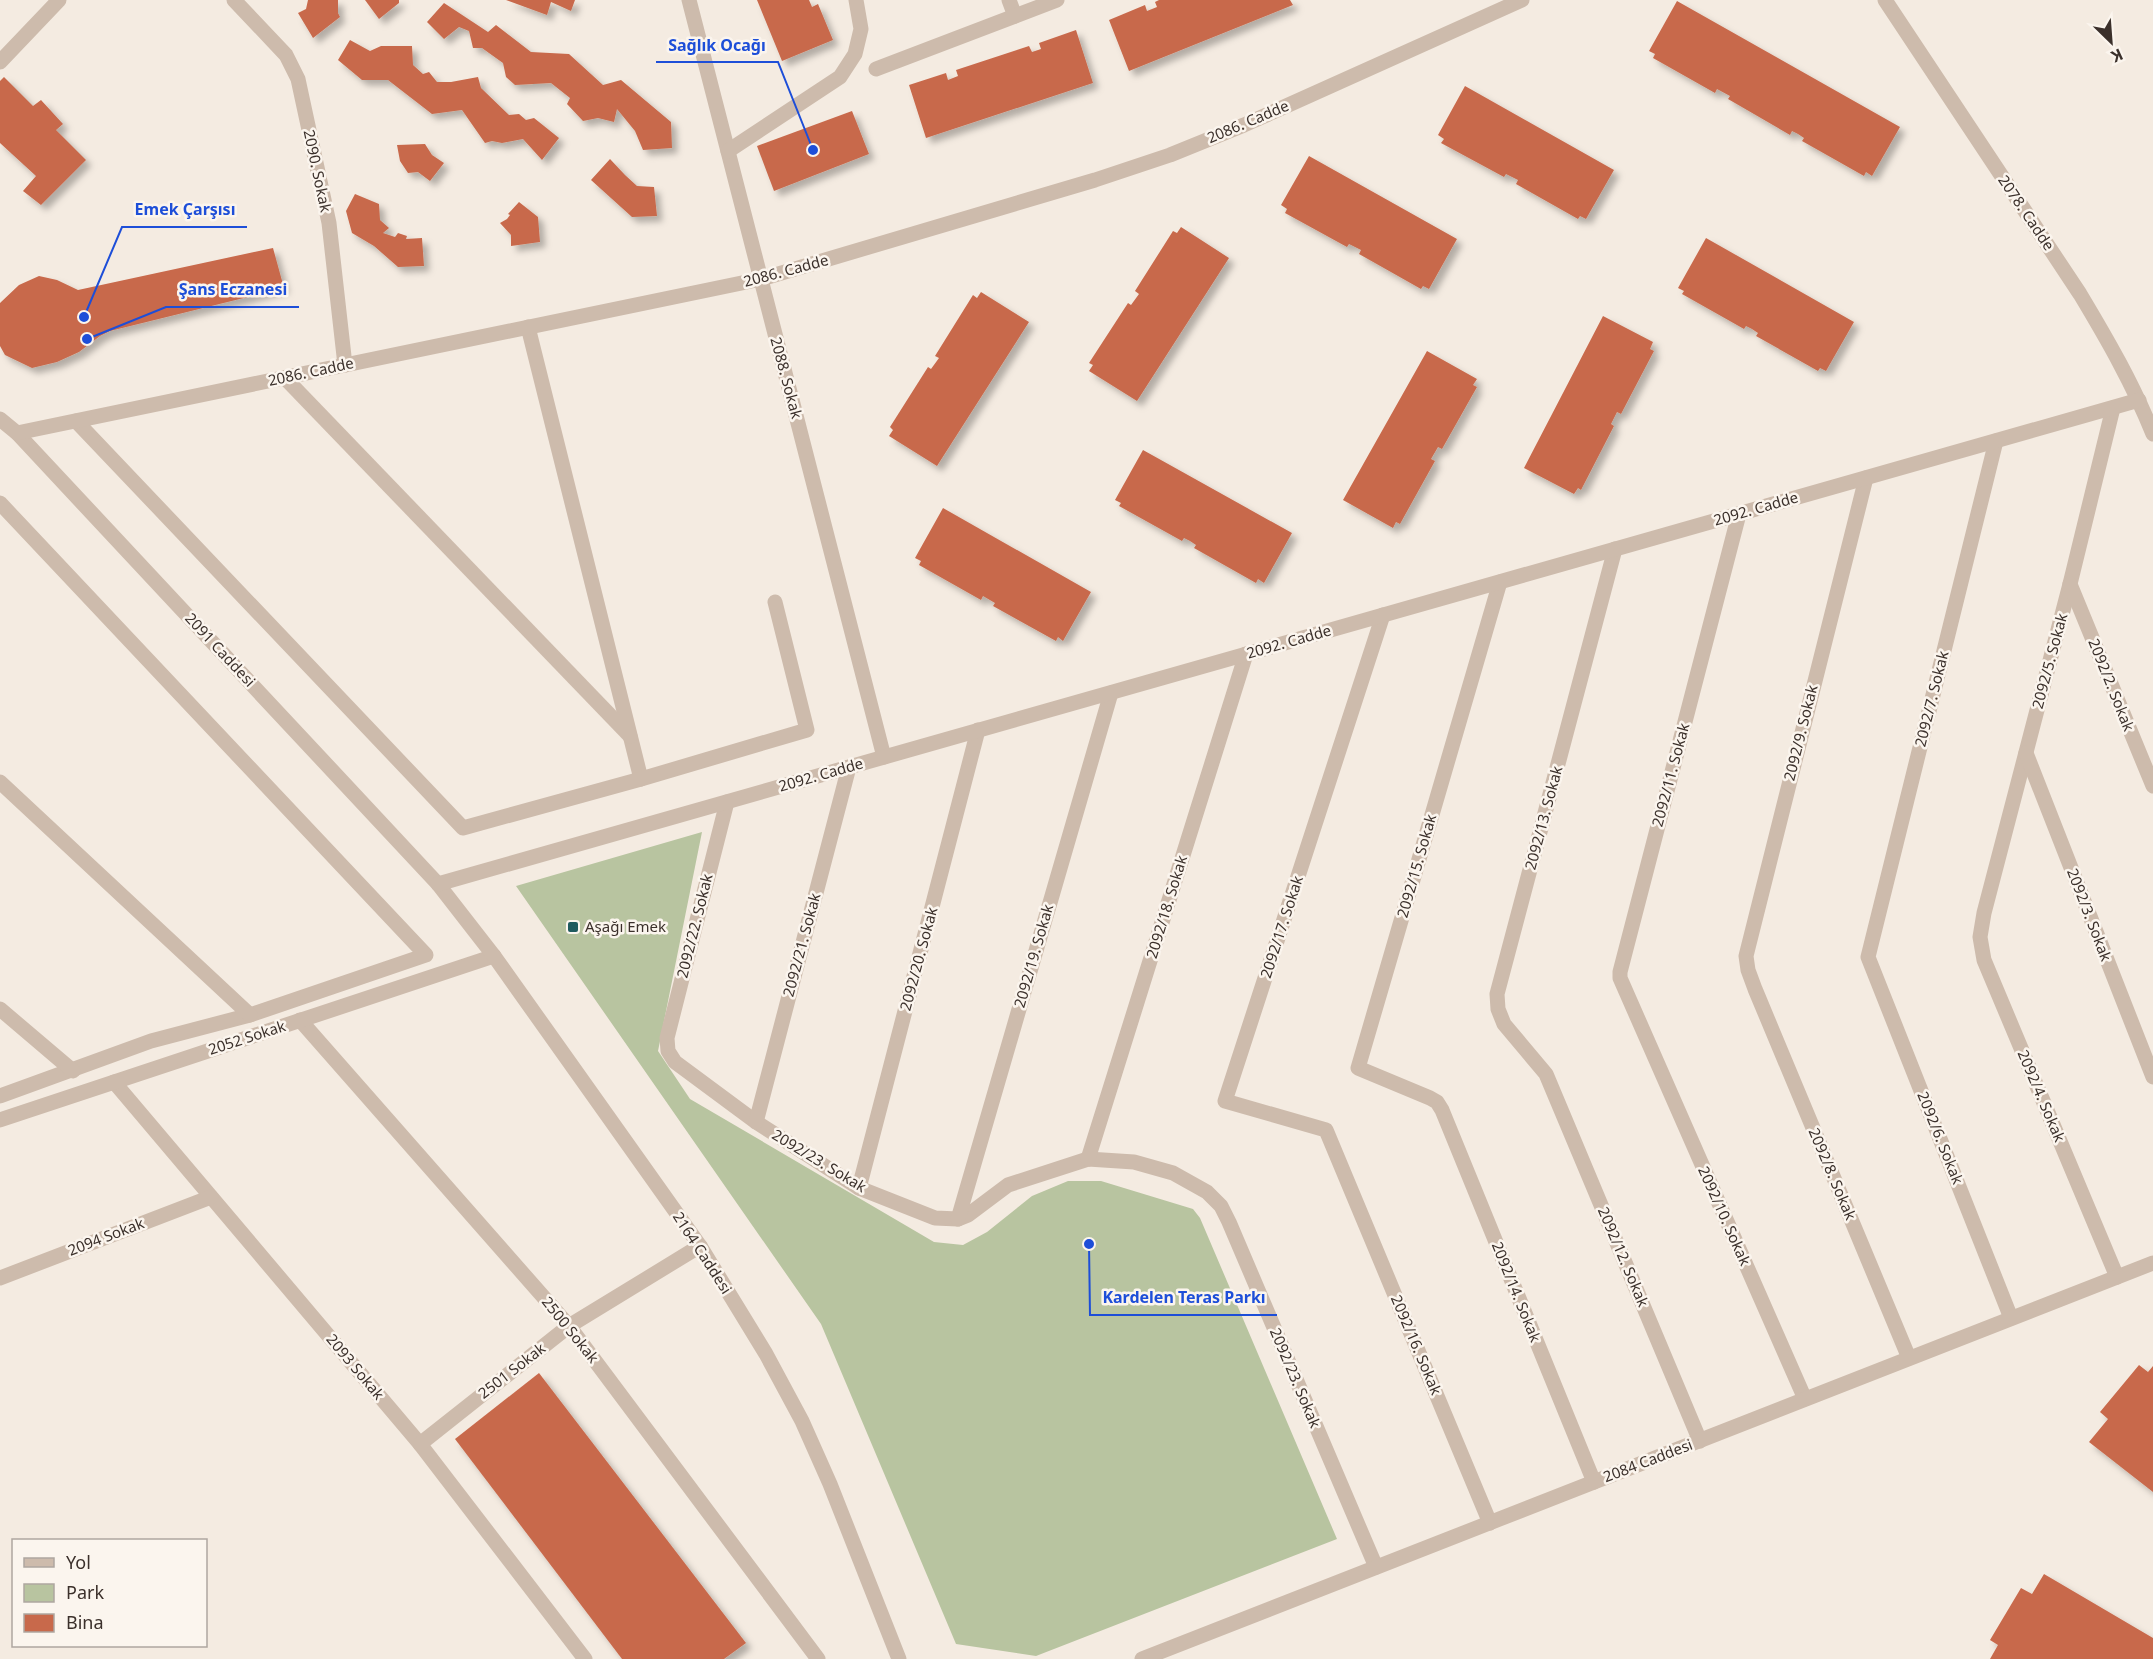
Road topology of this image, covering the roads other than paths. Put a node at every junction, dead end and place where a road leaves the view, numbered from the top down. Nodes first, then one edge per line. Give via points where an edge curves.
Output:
1 (59, 0) edge
2 (234, 0) edge
3 (689, 0) edge
4 (856, 0) edge
5 (1009, 0) edge
6 (1057, 0) edge
7 (1522, 0) edge
8 (1885, 0) edge
9 (1015, 16) junction
10 (0, 62) edge
11 (876, 69) dead end
12 (728, 151) junction
13 (761, 279) junction
14 (528, 327) junction
15 (345, 365) junction
16 (285, 378) junction
17 (2139, 400) junction
18 (2112, 408) junction
19 (0, 419) edge
20 (76, 421) junction
21 (17, 433) junction
22 (2153, 434) edge
23 (1996, 441) junction
24 (1866, 478) junction
25 (0, 503) edge
26 (1739, 514) junction
27 (1615, 549) junction
28 (1500, 582) junction
29 (2070, 584) junction
30 (775, 602) dead end
31 (1383, 615) junction
32 (1246, 654) junction
33 (1111, 693) junction
34 (978, 730) junction
35 (630, 736) junction
36 (2026, 753) junction
37 (884, 757) junction
38 (849, 767) junction
39 (641, 779) junction
40 (0, 782) edge
41 (2153, 786) edge
42 (727, 802) junction
43 (438, 884) junction
44 (1984, 913) joint
45 (494, 956) junction
46 (1869, 957) joint
47 (1755, 989) joint
48 (0, 1009) edge
49 (250, 1015) junction
50 (300, 1020) junction
51 (1644, 1033) joint
52 (668, 1051) joint
53 (73, 1071) junction
54 (1546, 1074) joint
55 (2153, 1077) edge
56 (114, 1082) junction
57 (0, 1096) edge
58 (1437, 1102) joint
59 (0, 1120) edge
60 (756, 1122) junction
61 (1088, 1159) junction
62 (1341, 1167) joint
63 (859, 1188) junction
64 (211, 1197) junction
65 (958, 1219) junction
66 (699, 1246) junction
67 (2153, 1263) edge
68 (2117, 1277) junction
69 (0, 1278) edge
70 (2011, 1318) junction
71 (568, 1326) junction
72 (1909, 1358) junction
73 (1805, 1399) junction
74 (1700, 1441) junction
75 (420, 1444) junction
76 (1594, 1482) junction
77 (1490, 1523) junction
78 (1376, 1568) junction
79 (585, 1659) edge
80 (818, 1659) edge
81 (899, 1659) edge
82 (1142, 1659) edge

1 - 10 street
2 - 15 street, 2090. Sokak via 286,55 298,79 329,223
3 - 12 street, 2088. Sokak
4 - 12 street via 861,29 855,54 840,76
5 - 9 street
6 - 9 street
7 - 13 street, 2086. Cadde via 1170,155
8 - 17 street, 2078. Cadde via 2080,294
9 - 11 street
12 - 13 street, 2088. Sokak
13 - 14 street, 2086. Cadde
13 - 37 street, 2088. Sokak
14 - 15 street, 2086. Cadde
14 - 35 street
15 - 16 street, 2086. Cadde
16 - 20 street, 2086. Cadde
16 - 35 street
17 - 18 street, 2092. Cadde
17 - 22 street, 2078. Cadde
18 - 23 street, 2092. Cadde
18 - 29 street, 2092/5. Sokak
19 - 21 street, 2091 Caddesi
20 - 21 street, 2086. Cadde
20 - 39 street via 463,828
21 - 43 street, 2091 Caddesi
23 - 24 street, 2092. Cadde
23 - 46 street, 2092/7. Sokak
24 - 26 street, 2092. Cadde
24 - 47 street, 2092/9. Sokak via 1747,948 1748,970
25 - 49 street via 426,955
26 - 27 street, 2092. Cadde
26 - 51 street, 2092/11. Sokak via 1620,972 1622,986
27 - 28 street, 2092. Cadde
27 - 54 street, 2092/13. Sokak via 1497,994 1504,1024
28 - 31 street, 2092. Cadde
28 - 58 street, 2092/15. Sokak via 1358,1068
29 - 36 street, 2092/5. Sokak
29 - 41 street, 2092/2. Sokak
30 - 39 street via 807,730
31 - 32 street, 2092. Cadde
31 - 62 street, 2092/17. Sokak via 1225,1101 1326,1130
32 - 33 street, 2092. Cadde
32 - 61 street, 2092/18. Sokak
33 - 34 street, 2092. Cadde
33 - 65 street, 2092/19. Sokak
34 - 37 street, 2092. Cadde
34 - 63 street, 2092/20. Sokak
35 - 39 street
36 - 44 street, 2092/5. Sokak
36 - 55 street, 2092/3. Sokak
37 - 38 street, 2092. Cadde
38 - 42 street, 2092. Cadde
38 - 60 street, 2092/21. Sokak
40 - 49 street
42 - 43 street, 2092. Cadde
42 - 52 street, 2092/22. Sokak via 667,1038
43 - 45 street, 2164 Caddesi
44 - 68 street, 2092/4. Sokak via 1980,937 1984,960
45 - 50 street, 2052 Sokak
45 - 66 street, 2164 Caddesi
46 - 70 street, 2092/6. Sokak
47 - 72 street, 2092/8. Sokak
48 - 53 street
49 - 53 street via 151,1041
50 - 56 street, 2052 Sokak
50 - 71 street, 2500 Sokak
51 - 73 street, 2092/10. Sokak
52 - 60 street, 2092/23. Sokak via 675,1062
53 - 57 street
54 - 74 street, 2092/12. Sokak
56 - 59 street, 2052 Sokak
56 - 64 street, 2093 Sokak
58 - 76 street, 2092/14. Sokak
60 - 63 street, 2092/23. Sokak
61 - 65 street, 2092/23. Sokak via 1008,1185
61 - 78 street, 2092/23. Sokak via 1134,1162 1173,1173 1207,1192 1221,1206
62 - 77 street, 2092/16. Sokak
63 - 65 street, 2092/23. Sokak via 935,1218
64 - 69 street, 2094 Sokak
64 - 75 street, 2093 Sokak
66 - 71 street, 2501 Sokak
66 - 81 street, 2164 Caddesi via 802,1421
67 - 68 street, 2084 Caddesi
68 - 70 street, 2084 Caddesi
70 - 72 street, 2084 Caddesi
71 - 75 street, 2501 Sokak
71 - 80 street, 2500 Sokak
72 - 73 street, 2084 Caddesi
73 - 74 street, 2084 Caddesi
74 - 76 street, 2084 Caddesi
75 - 79 street, 2093 Sokak
76 - 77 street, 2084 Caddesi
77 - 78 street, 2084 Caddesi
78 - 82 street, 2084 Caddesi

